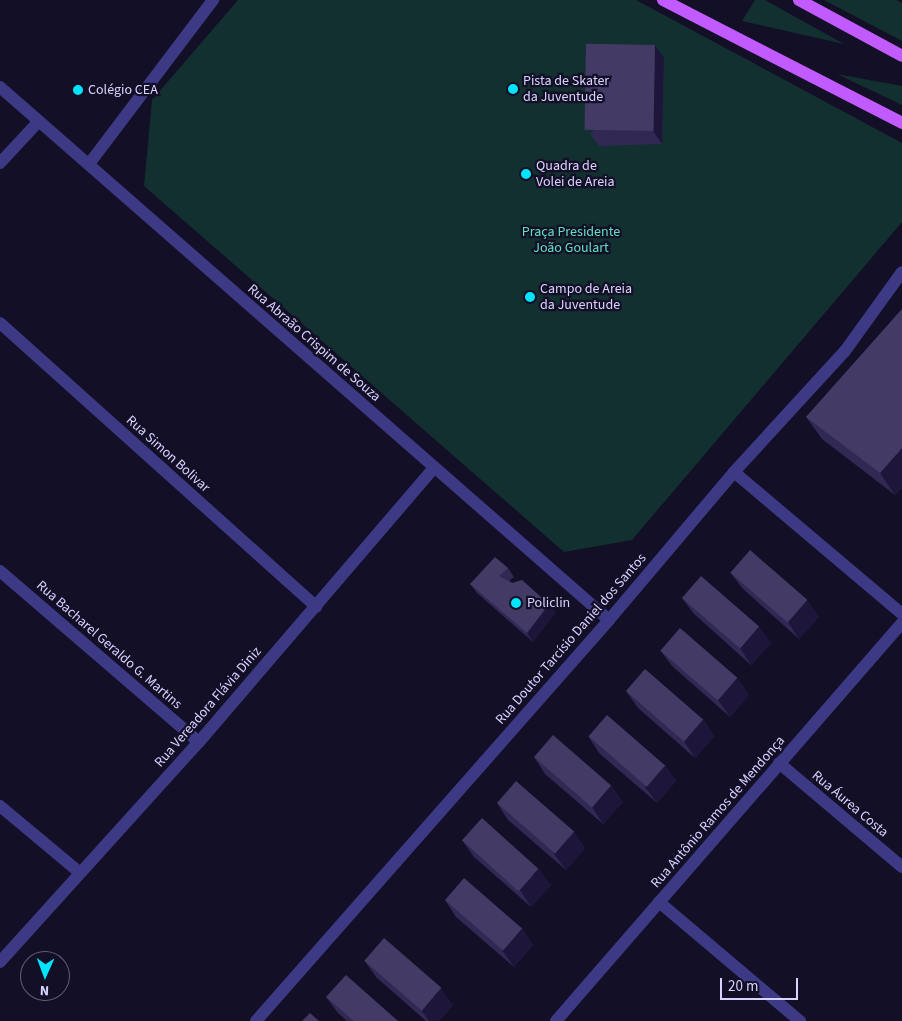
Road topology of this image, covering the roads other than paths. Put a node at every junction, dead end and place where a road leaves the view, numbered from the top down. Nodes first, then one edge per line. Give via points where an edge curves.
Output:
1 (213, 0) edge
2 (663, 0) edge
3 (799, 0) edge
4 (902, 56) edge
5 (0, 86) edge
6 (39, 121) junction
7 (902, 123) edge
8 (0, 163) edge
9 (89, 164) junction
10 (902, 272) edge
11 (0, 323) edge
12 (434, 468) junction
13 (734, 472) junction
14 (0, 571) edge
15 (316, 608) junction
16 (902, 614) edge
17 (609, 620) junction
18 (902, 623) edge
19 (199, 742) junction
20 (779, 763) junction
21 (0, 806) edge
22 (902, 868) edge
23 (80, 873) junction
24 (659, 902) junction
25 (0, 962) edge
26 (256, 1021) edge
27 (556, 1021) edge
28 (800, 1021) edge

1 - 9 street
2 - 7 main road
3 - 4 main road
5 - 6 street, Rua Abraão Crispim de Souza
6 - 8 street
6 - 9 street, Rua Abraão Crispim de Souza
9 - 12 street, Rua Abraão Crispim de Souza
10 - 13 street, Rua Doutor Tarcísio Daniel dos Santos via 845,351
11 - 15 street, Rua Simon Bolivar
12 - 15 street, Rua Vereadora Flávia Diniz
12 - 17 street, Rua Abraão Crispim de Souza
13 - 16 street
13 - 17 street, Rua Doutor Tarcísio Daniel dos Santos
14 - 19 street, Rua Bacharel Geraldo G. Martins
15 - 19 street, Rua Vereadora Flávia Diniz
17 - 26 street, Rua Doutor Tarcísio Daniel dos Santos
18 - 20 street, Rua Antônio Ramos de Mendonça
19 - 23 street, Rua Vereadora Flávia Diniz
20 - 22 street, Rua Áurea Costa
20 - 24 street, Rua Antônio Ramos de Mendonça
21 - 23 street
23 - 25 street, Rua Vereadora Flávia Diniz
24 - 27 street, Rua Antônio Ramos de Mendonça
24 - 28 street

